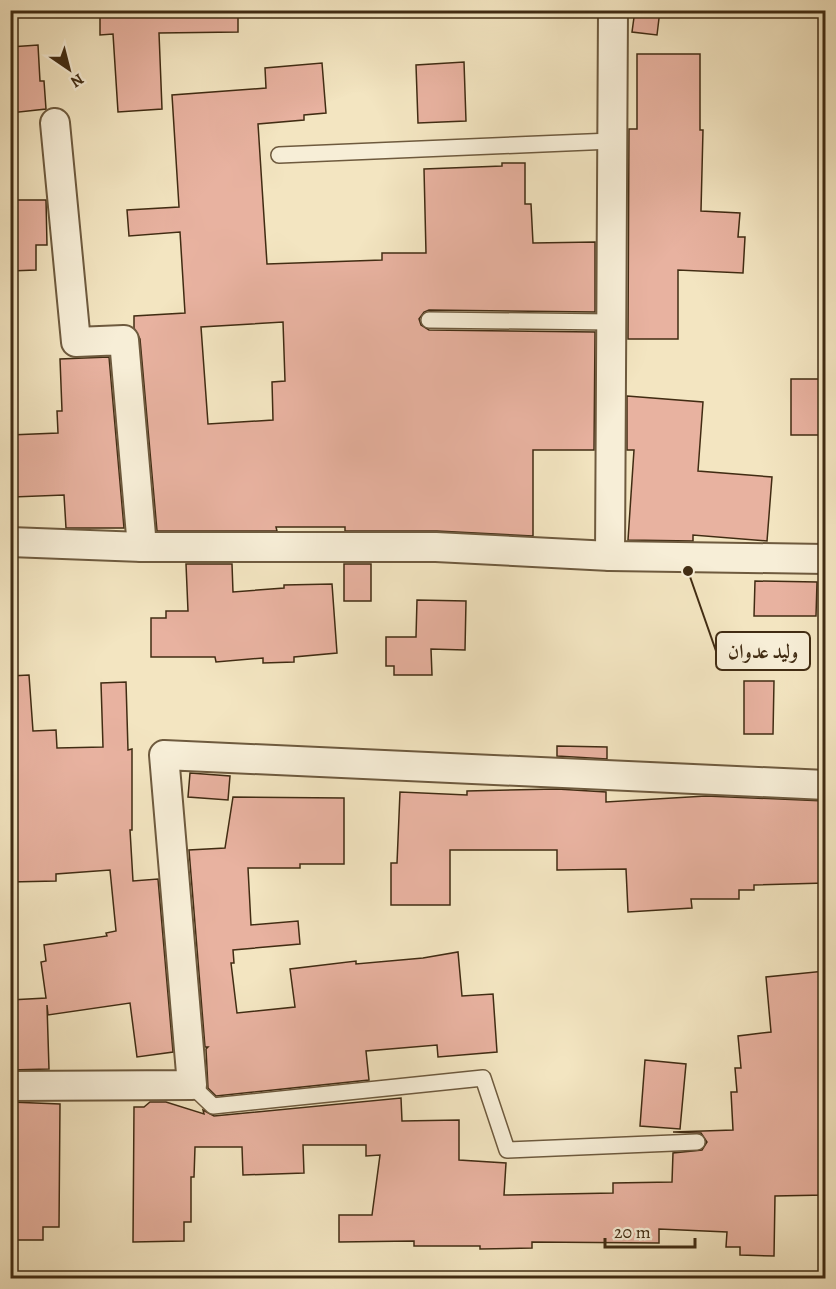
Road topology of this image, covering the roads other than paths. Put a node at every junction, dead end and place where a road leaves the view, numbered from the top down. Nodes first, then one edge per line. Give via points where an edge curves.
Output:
1 (613, 10) edge
2 (55, 123) dead end
3 (612, 141) junction
4 (279, 155) dead end
5 (429, 320) dead end
6 (611, 322) junction
7 (10, 542) edge
8 (142, 548) junction
9 (610, 556) junction
10 (825, 559) edge
11 (825, 785) edge
12 (190, 1084) junction
13 (10, 1086) edge
14 (698, 1143) dead end

1 - 3 street
2 - 8 street via 76,342 124,340
3 - 4 lane
3 - 6 street
5 - 6 lane
6 - 9 street
7 - 8 street
8 - 9 street via 436,547
9 - 10 street
11 - 12 street via 164,755
12 - 13 street
12 - 14 lane via 213,1106 483,1078 507,1150

